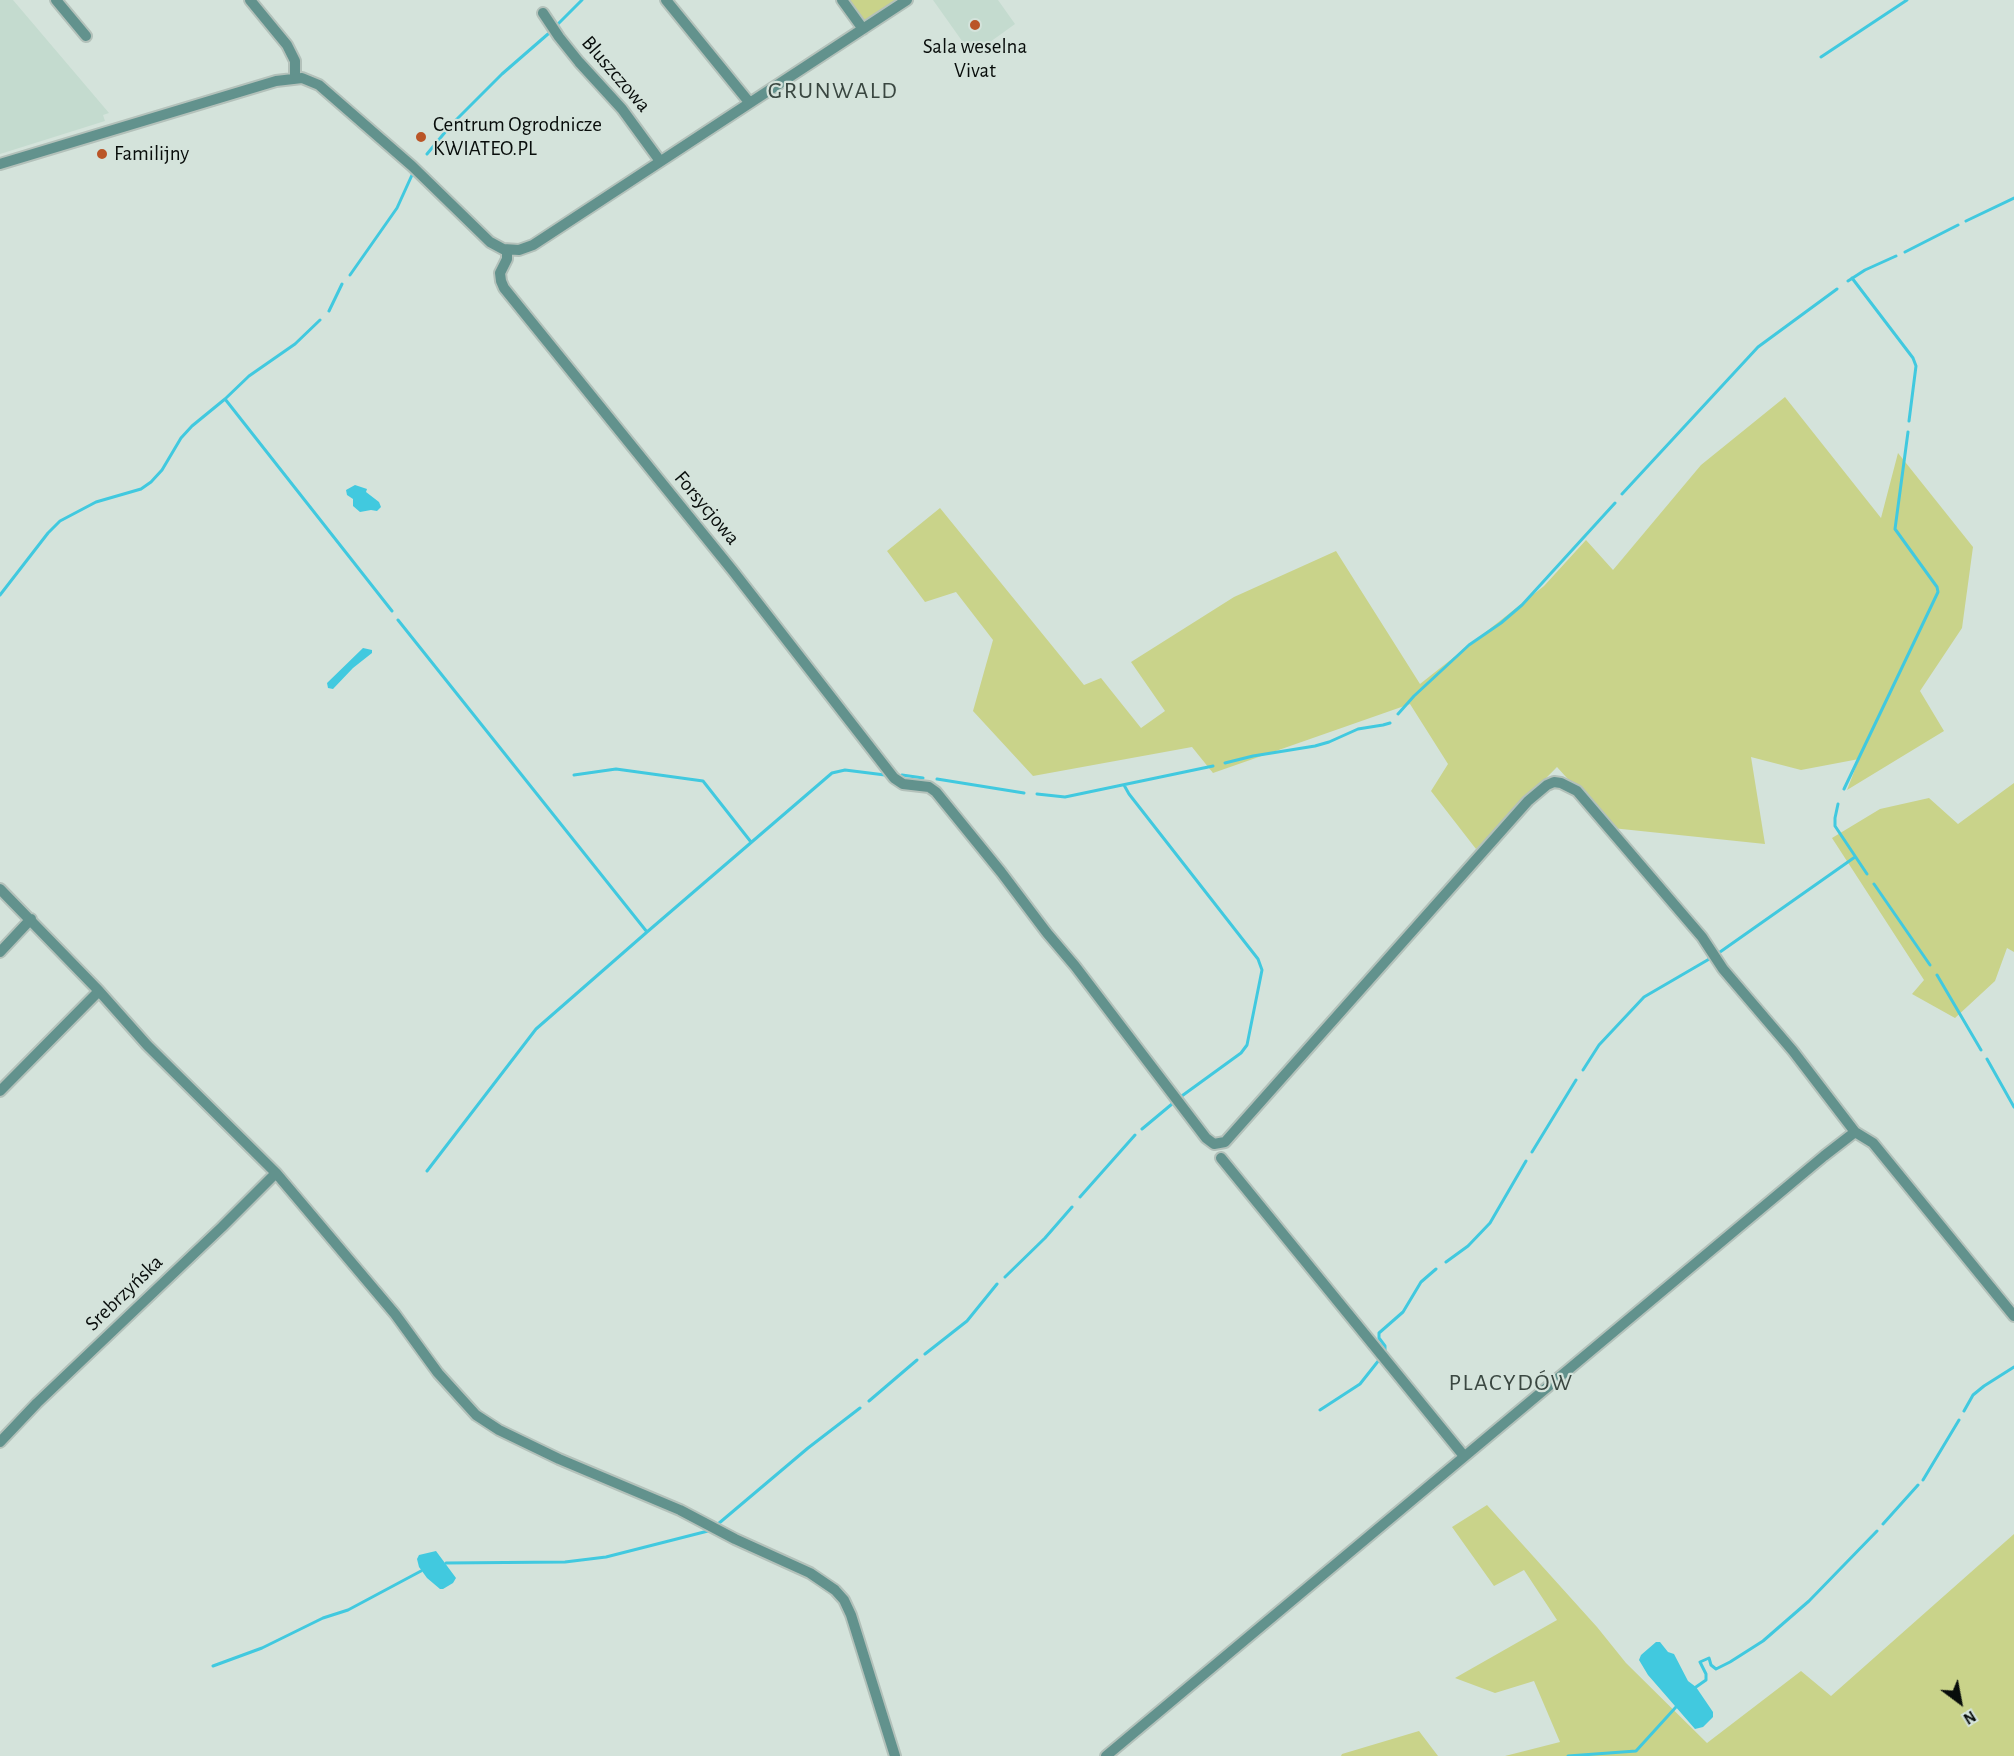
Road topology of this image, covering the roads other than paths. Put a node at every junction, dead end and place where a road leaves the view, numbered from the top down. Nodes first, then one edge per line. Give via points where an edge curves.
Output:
1 (56, 0) edge
2 (250, 0) edge
3 (666, 0) edge
4 (842, 0) edge
5 (907, 0) edge
6 (543, 13) dead end
7 (863, 28) junction
8 (86, 36) dead end
9 (295, 78) junction
10 (749, 102) junction
11 (660, 161) junction
12 (0, 164) edge
13 (507, 250) junction
14 (0, 889) edge
15 (31, 920) junction
16 (0, 952) edge
17 (99, 991) junction
18 (0, 1091) edge
19 (1855, 1132) junction
20 (1221, 1158) dead end
21 (276, 1173) junction
22 (2014, 1316) edge
23 (0, 1442) edge
24 (1464, 1456) junction
25 (895, 1756) edge
26 (1106, 1756) edge

1 - 8 street
2 - 9 street via 287,45 295,61
3 - 10 street
4 - 7 street
5 - 7 street
6 - 11 street, Bluszczowa
7 - 10 street
9 - 12 street
9 - 13 street via 319,85 412,166 487,239
10 - 11 street
11 - 13 street via 533,245
13 - 19 street, Forsycjowa via 500,273 504,288 894,778 936,792 1214,1144 1225,1142 1480,853 1528,801 1554,782 1567,784 1576,791 1619,840 1702,937 1723,969
14 - 15 street
15 - 16 street
15 - 17 street
17 - 18 street
17 - 21 street via 147,1045
19 - 22 street via 1873,1143
19 - 24 street
20 - 24 street
21 - 23 street, Srebrzyńska
21 - 25 street via 476,1415 559,1459 680,1510 810,1572 835,1590 851,1615
24 - 26 street

